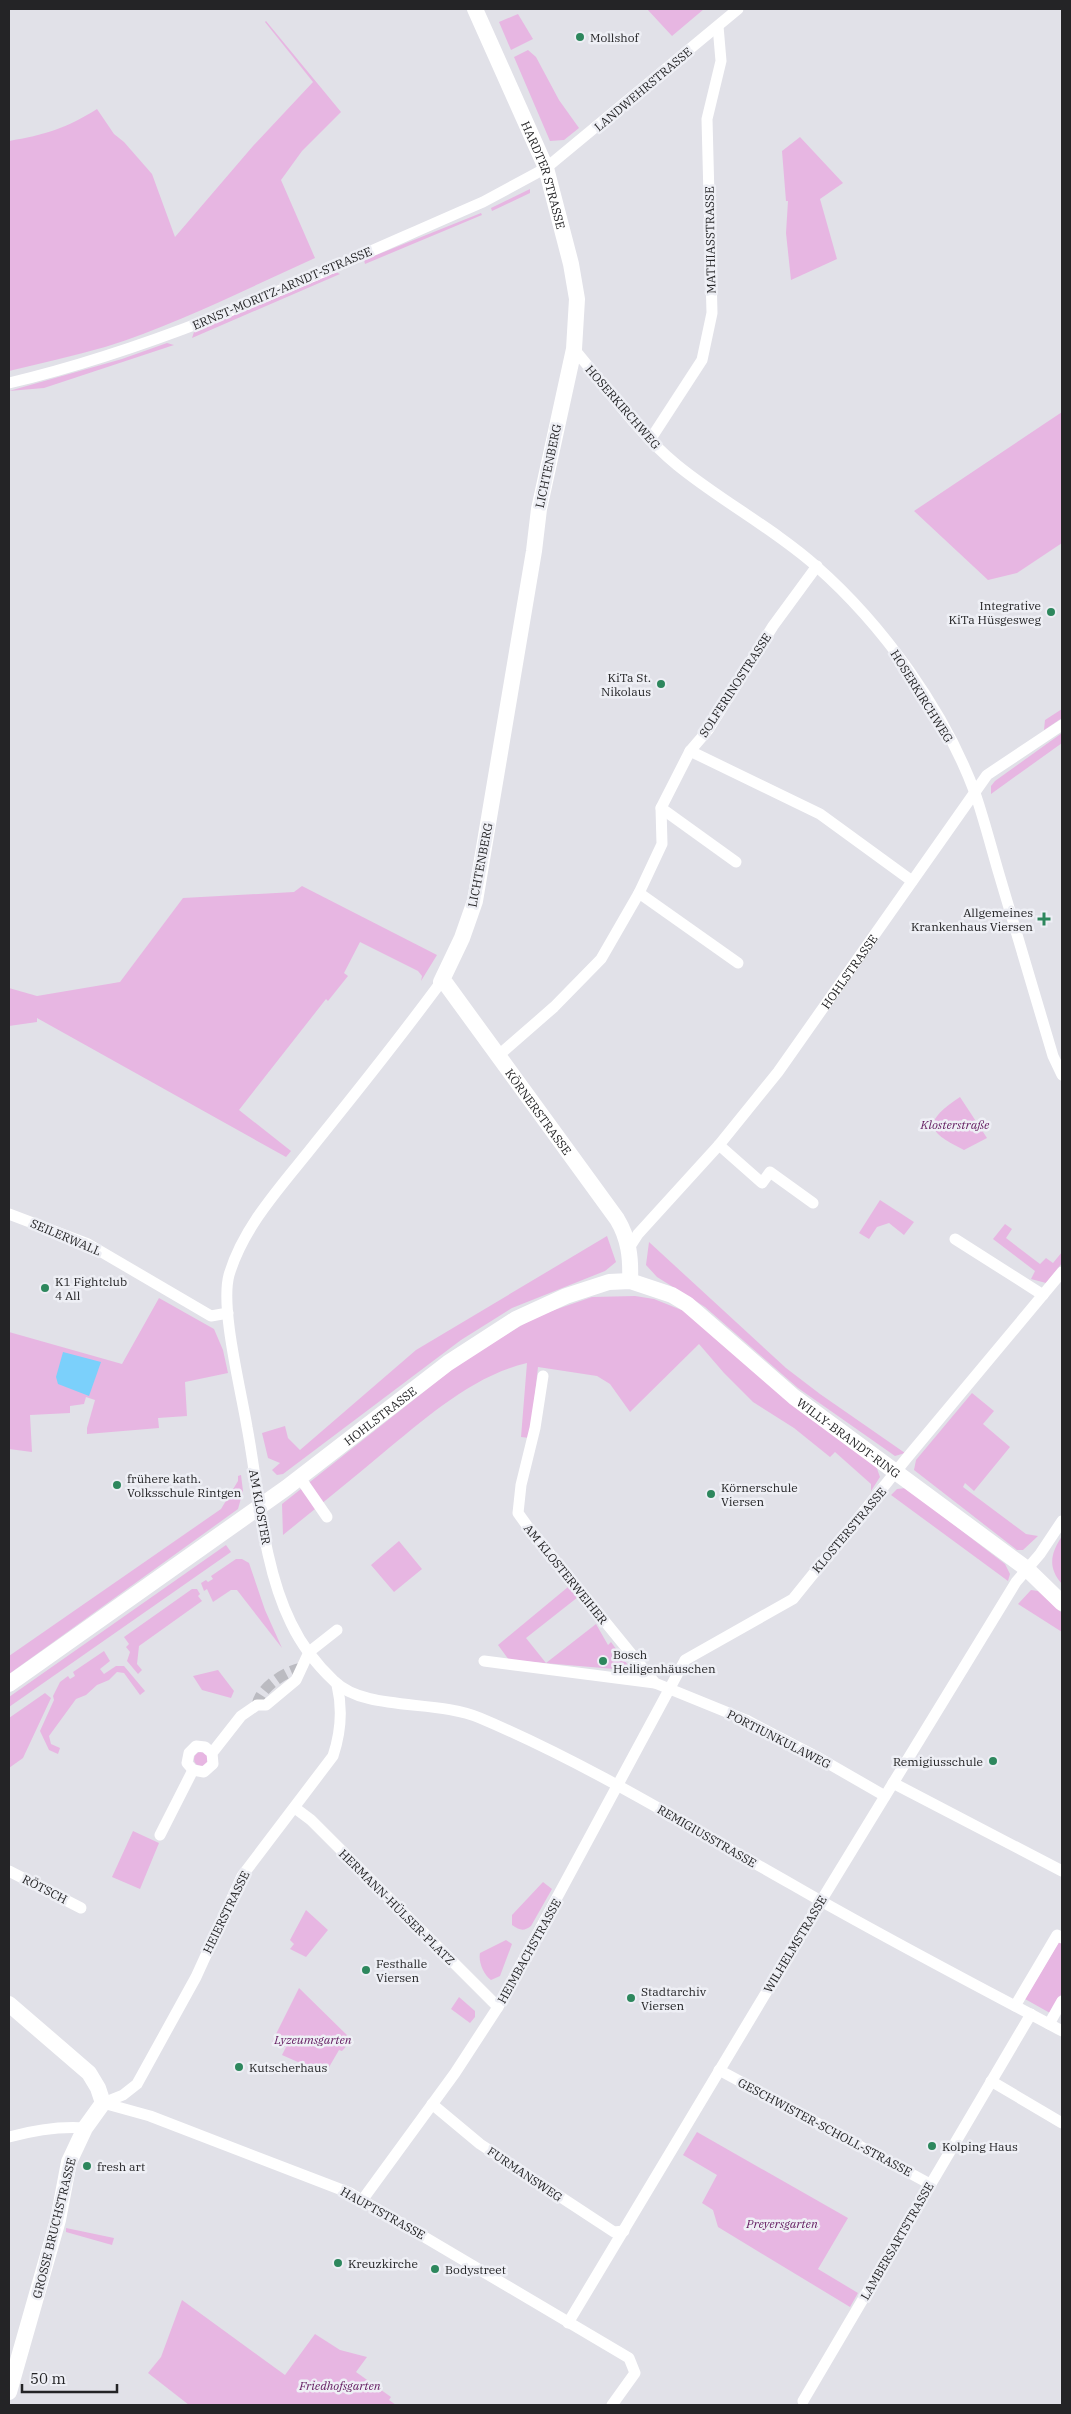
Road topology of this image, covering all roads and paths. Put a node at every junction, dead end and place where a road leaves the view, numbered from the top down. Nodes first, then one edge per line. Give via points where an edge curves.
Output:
1 (476, 9) edge
2 (738, 9) edge
3 (718, 26) junction
4 (546, 168) junction
5 (574, 349) junction
6 (9, 383) edge
7 (650, 440) junction
8 (817, 566) junction
9 (1062, 725) edge
10 (690, 751) junction
11 (975, 794) junction
12 (661, 808) junction
13 (736, 862) dead end
14 (912, 881) junction
15 (639, 892) junction
16 (738, 963) dead end
17 (441, 982) junction
18 (499, 1055) junction
19 (1062, 1074) edge
20 (719, 1145) junction
21 (813, 1202) dead end
22 (9, 1214) edge
23 (955, 1239) dead end
24 (629, 1248) junction
25 (1062, 1272) edge
26 (630, 1281) junction
27 (1042, 1295) junction
28 (228, 1313) junction
29 (543, 1376) dead end
30 (896, 1472) junction
31 (300, 1478) junction
32 (258, 1508) junction
33 (327, 1517) dead end
34 (1062, 1522) edge
35 (1027, 1569) junction
36 (1062, 1603) edge
37 (338, 1630) dead end
38 (308, 1652) junction
39 (484, 1661) dead end
40 (655, 1683) junction
41 (9, 1684) edge
42 (337, 1685) junction
43 (671, 1688) junction
44 (212, 1753) junction
45 (193, 1770) junction
46 (893, 1783) junction
47 (617, 1785) junction
48 (885, 1796) junction
49 (295, 1808) junction
50 (160, 1835) dead end
51 (9, 1871) edge
52 (1062, 1871) edge
53 (821, 1901) junction
54 (81, 1908) dead end
55 (1062, 1938) edge
56 (1062, 2001) edge
57 (9, 2004) edge
58 (1015, 2006) junction
59 (498, 2007) junction
60 (1031, 2014) junction
61 (1049, 2024) junction
62 (1062, 2031) edge
63 (719, 2070) junction
64 (991, 2081) junction
65 (104, 2103) junction
66 (432, 2104) junction
67 (1062, 2123) edge
68 (85, 2128) junction
69 (9, 2137) edge
70 (930, 2184) junction
71 (363, 2200) junction
72 (619, 2232) junction
73 (568, 2323) junction
74 (9, 2392) edge
75 (803, 2400) dead end
76 (612, 2405) edge

1 - 4 main road, HARDTER STRASSE
2 - 3 street, LANDWEHRSTRASSE
3 - 4 street, LANDWEHRSTRASSE
3 - 7 street, MATHIASSTRASSE via 721,62 707,119 712,313 702,360
4 - 5 main road, HARDTER STRASSE via 577,299
4 - 6 street, ERNST-MORITZ-ARNDT-STRASSE via 483,202 171,335 80,365
5 - 7 street, HOSERKIRCHWEG
5 - 17 main road, LICHTENBERG via 539,509 475,901
7 - 8 street, HOSERKIRCHWEG via 678,465
8 - 10 street, SOLFERINOSTRASSE via 772,626 708,730
8 - 11 street, HOSERKIRCHWEG via 893,649 942,726
9 - 11 street, HOHLSTRASSE via 987,775
10 - 12 street, SOLFERINOSTRASSE
10 - 14 street via 820,814
11 - 14 street, HOHLSTRASSE
11 - 19 street, HOSERKIRCHWEG via 1053,1056
12 - 13 street
12 - 15 street, SOLFERINOSTRASSE via 662,844
14 - 20 street, HOHLSTRASSE via 778,1072
15 - 16 street
15 - 18 street, SOLFERINOSTRASSE via 601,959
17 - 18 main road, KÖRNERSTRASSE via 446,984
17 - 28 street, LICHTENBERG via 264,1209 243,1242 228,1278
18 - 24 main road, KÖRNERSTRASSE via 617,1220 625,1232
20 - 21 street via 762,1183 770,1172
20 - 24 street, HOHLSTRASSE
22 - 28 street, SEILERWALL via 88,1244 211,1316
23 - 27 street
24 - 26 main road
25 - 27 street, KLOSTERSTRASSE
26 - 30 main road, WILLY-BRANDT-RING via 672,1295 687,1304 794,1397
26 - 31 main road, HOHLSTRASSE via 609,1282 566,1296 516,1319 448,1363
27 - 30 street, KLOSTERSTRASSE
28 - 32 street, AM KLOSTER
29 - 40 street, AM KLOSTERWEIHER via 518,1513
30 - 35 main road, WILLY-BRANDT-RING
30 - 43 street, KLOSTERSTRASSE via 793,1599 685,1660
31 - 32 main road, HOHLSTRASSE
31 - 33 street
32 - 38 street, AM KLOSTER via 290,1622
32 - 41 main road, HOHLSTRASSE
34 - 35 street
35 - 36 main road, WILLY-BRANDT-RING
35 - 46 street, WILHELMSTRASSE
37 - 38 street
38 - 42 street, AM KLOSTER
38 - 44 street via 296,1680 266,1705 257,1705 241,1716
39 - 40 street
40 - 43 street
42 - 47 street, REMIGIUSSTRASSE via 363,1698 466,1712
42 - 49 street, HEIERSTRASSE via 340,1736 333,1756
43 - 47 street, HEIMBACHSTRASSE
43 - 48 street, PORTIUNKULAWEG via 754,1724
44 - 45 street via 213,1764 204,1772
44 - 45 street via 205,1747 196,1746 189,1753 188,1762
45 - 50 street
46 - 48 street, WILHELMSTRASSE
46 - 52 street
47 - 53 street, REMIGIUSSTRASSE
47 - 59 street, HEIMBACHSTRASSE
48 - 53 street, WILHELMSTRASSE
49 - 59 street, HERMANN-HÜLSER-PLATZ via 311,1820
49 - 65 street, HEIERSTRASSE via 242,1876 196,1977 137,2084
51 - 54 street, RÖTSCH
53 - 58 street, REMIGIUSSTRASSE
53 - 63 street, WILHELMSTRASSE
55 - 58 street via 1057,1935
56 - 61 street
57 - 65 main road via 89,2073
58 - 60 street, REMIGIUSSTRASSE
59 - 66 street, HEIMBACHSTRASSE
60 - 61 street, REMIGIUSSTRASSE
60 - 64 street, LAMBERSARTSTRASSE
61 - 62 street, REMIGIUSSTRASSE
63 - 70 street, GESCHWISTER-SCHOLL-STRASSE
63 - 72 street, WILHELMSTRASSE
64 - 67 street
64 - 70 street, LAMBERSARTSTRASSE
65 - 68 main road, GROSSE BRUCHSTRASSE
65 - 71 street, HAUPTSTRASSE via 150,2116
66 - 71 street, HEIMBACHSTRASSE
66 - 72 street, FURMANSWEG via 480,2144
68 - 69 street via 42,2129
68 - 74 main road, GROSSE BRUCHSTRASSE via 69,2162 58,2220
70 - 75 street, LAMBERSARTSTRASSE
71 - 73 street, HAUPTSTRASSE
72 - 73 street, WILHELMSTRASSE
73 - 76 street, HAUPTSTRASSE via 628,2358 635,2373

